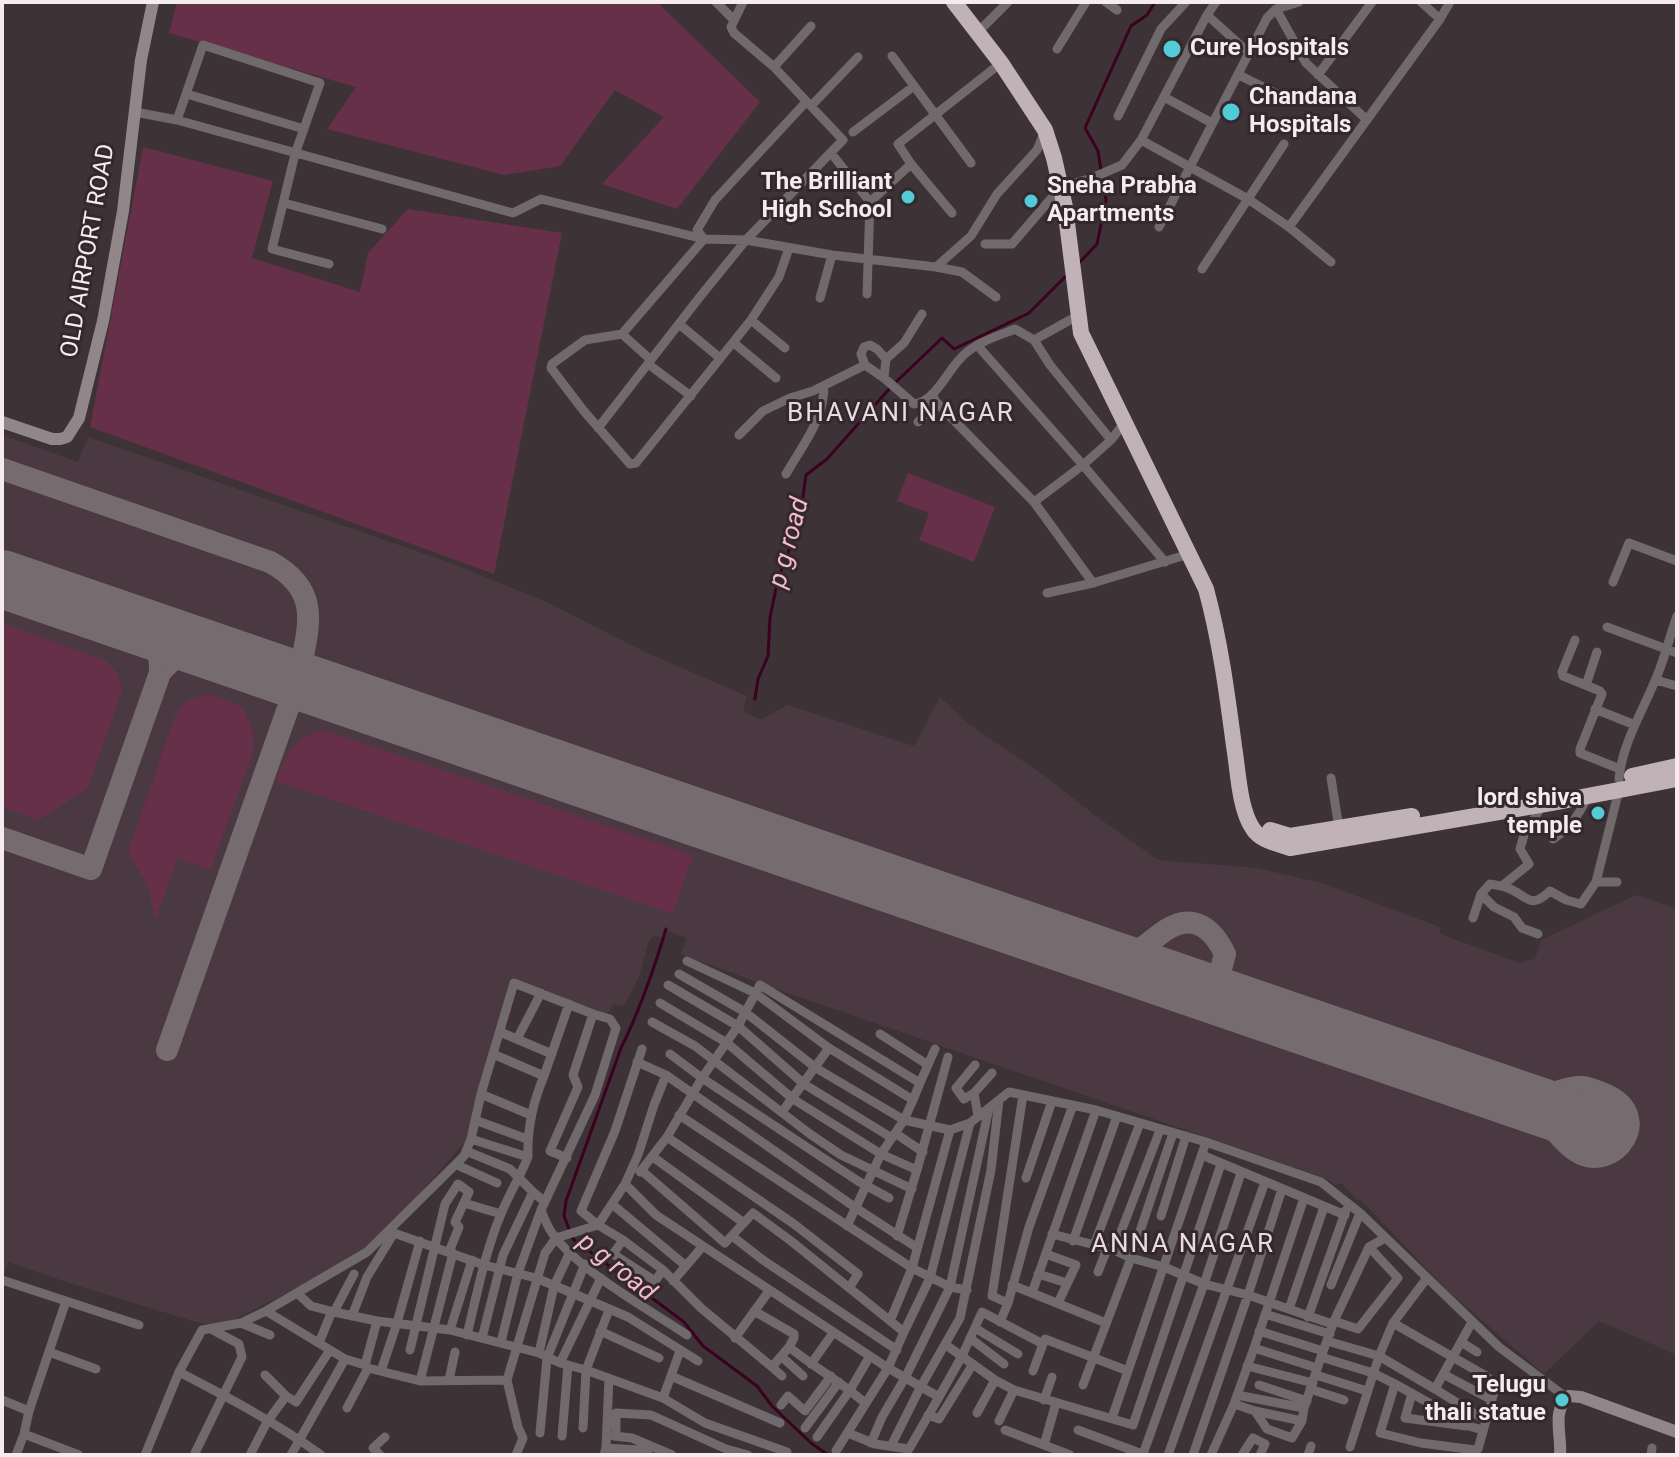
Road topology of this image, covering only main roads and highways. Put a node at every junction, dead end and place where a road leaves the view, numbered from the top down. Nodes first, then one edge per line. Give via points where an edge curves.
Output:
1 (153, 2) edge
2 (954, 2) edge
3 (964, 2) edge
4 (1066, 186) junction
5 (1080, 283) junction
6 (2, 422) edge
7 (1619, 779) junction
8 (1675, 779) edge
9 (1677, 1432) edge
10 (1560, 1455) edge

1 - 6 main road, OLD AIRPORT ROAD via 103,321 79,418 60,439
2 - 4 highway via 1045,130
3 - 4 highway via 1049,119
4 - 5 highway
5 - 7 highway via 1091,330 1215,585 1261,823 1290,836
5 - 7 highway via 1081,333 1206,589 1247,819 1262,839 1290,848 1588,796
7 - 8 highway
9 - 10 main road via 1581,1397 1566,1397 1557,1417

